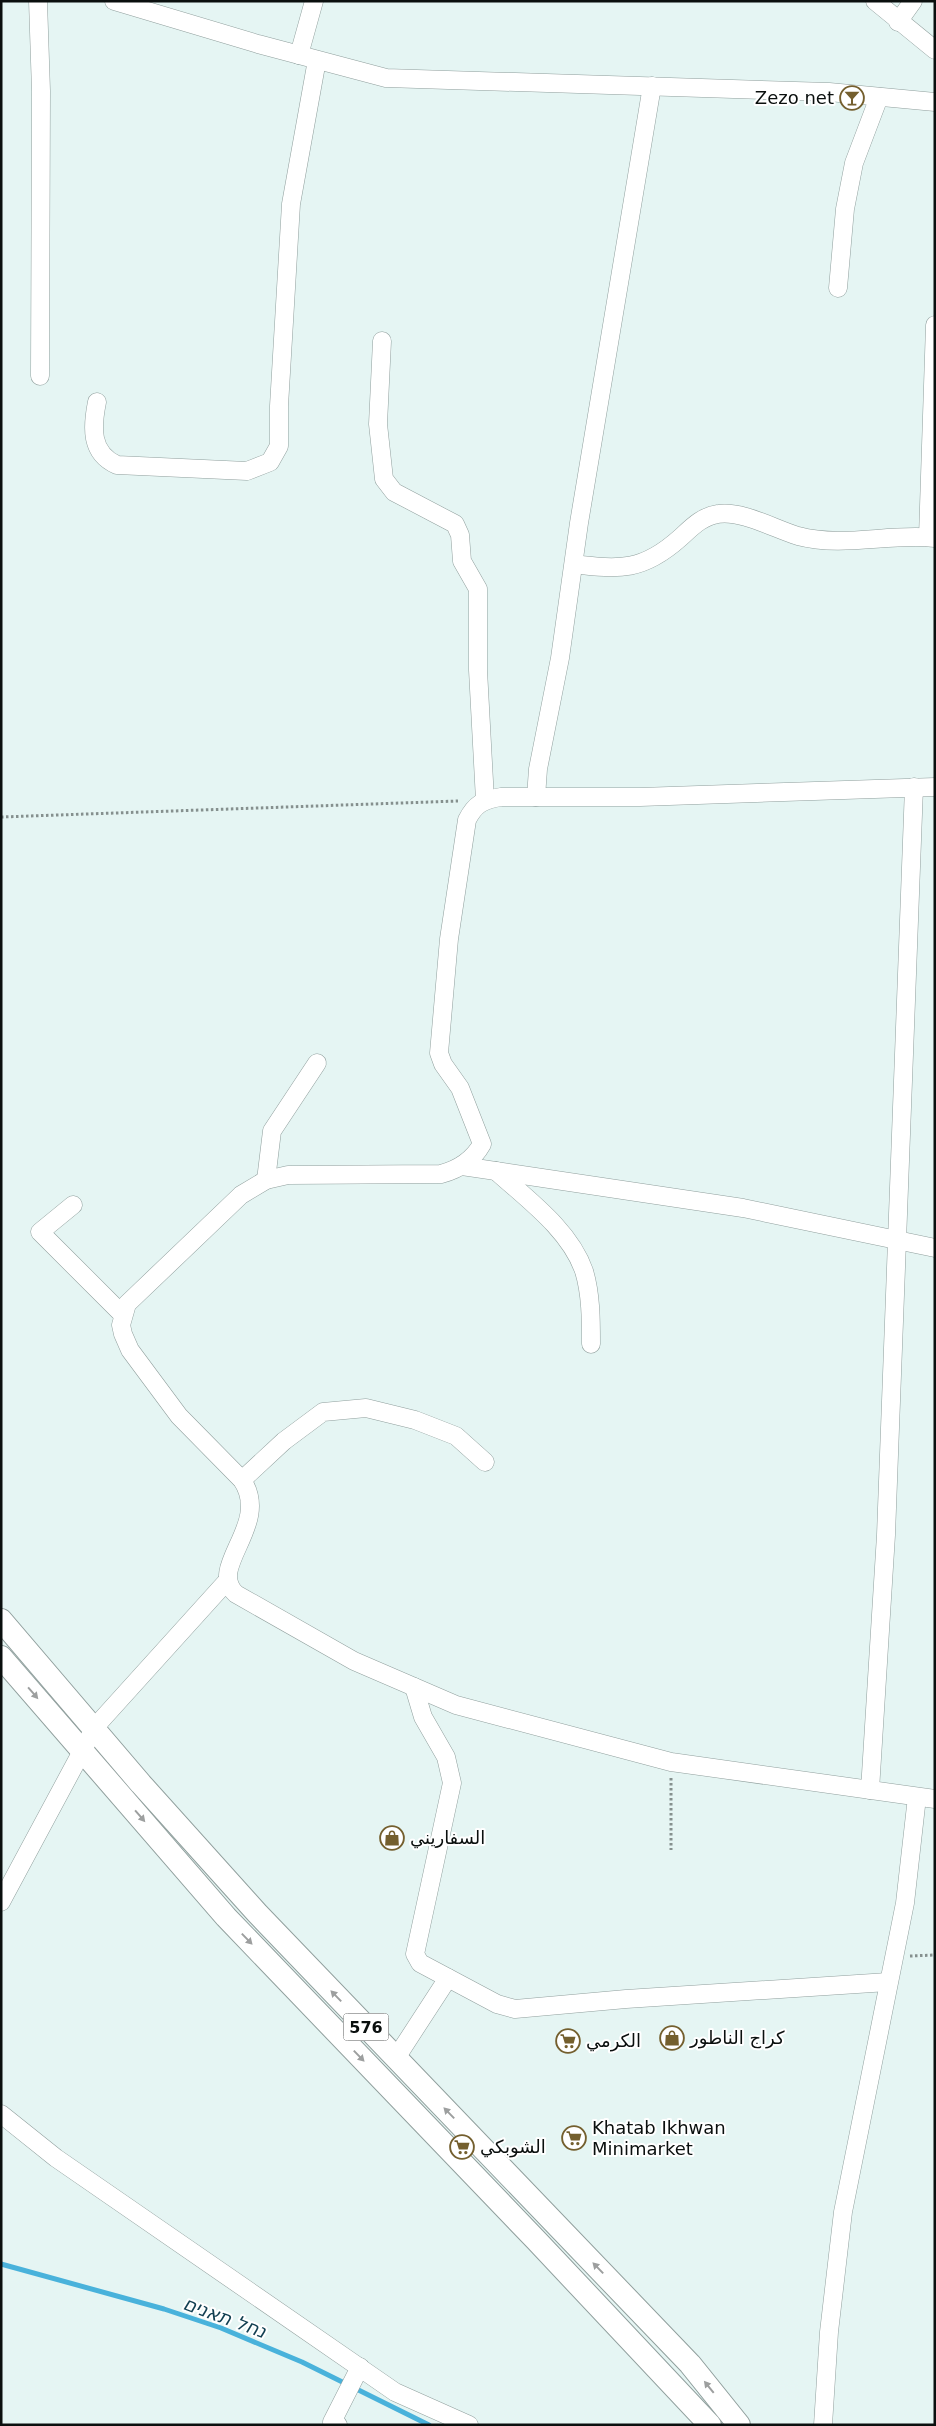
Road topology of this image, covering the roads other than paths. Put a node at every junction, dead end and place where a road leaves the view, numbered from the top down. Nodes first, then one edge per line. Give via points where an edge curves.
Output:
1 (38, 1) edge
2 (114, 1) edge
3 (314, 1) edge
4 (875, 1) edge
5 (913, 1) edge
6 (898, 22) junction
7 (935, 50) edge
8 (299, 55) junction
9 (316, 60) junction
10 (652, 86) junction
11 (879, 97) junction
12 (935, 102) edge
13 (838, 288) dead end
14 (935, 325) edge
15 (382, 341) dead end
16 (40, 376) dead end
17 (97, 402) dead end
18 (931, 537) edge
19 (574, 564) junction
20 (914, 787) junction
21 (935, 787) edge
22 (536, 797) junction
23 (485, 800) junction
24 (317, 1063) dead end
25 (462, 1166) junction
26 (496, 1171) junction
27 (266, 1180) junction
28 (73, 1205) dead end
29 (896, 1240) junction
30 (935, 1248) edge
31 (123, 1315) junction
32 (591, 1344) dead end
33 (486, 1462) dead end
34 (242, 1480) junction
35 (227, 1581) junction
36 (1, 1620) edge
37 (1, 1657) edge
38 (414, 1687) junction
39 (95, 1727) junction
40 (82, 1749) junction
41 (870, 1790) junction
42 (917, 1797) junction
43 (935, 1799) edge
44 (1, 1902) edge
45 (448, 1978) junction
46 (888, 1982) junction
47 (396, 2058) junction
48 (1, 2114) edge
49 (357, 2372) junction
50 (338, 2425) edge
51 (469, 2425) edge
52 (710, 2425) edge
53 (739, 2425) edge
54 (823, 2425) edge

1 - 16 street via 41,91
2 - 8 street
3 - 8 street
4 - 6 street
5 - 6 street
6 - 7 street
8 - 9 street
9 - 10 street via 386,78
9 - 17 street via 291,204 279,406 280,442 276,455 266,465 247,471 117,465 106,459 96,444 93,428
10 - 11 street via 829,92
10 - 19 street
11 - 12 street
11 - 13 street via 854,163 845,210
14 - 18 street
15 - 23 street via 378,424 384,479 394,492 455,524 460,536 462,561 478,589 478,670
18 - 19 street via 838,542 800,536 736,515 719,513 699,521 670,547 638,564 619,568
19 - 22 street via 538,769
20 - 21 street
20 - 22 street via 640,797
20 - 29 street
22 - 23 street
23 - 25 street via 472,810 467,820 439,1044 443,1064 460,1088 482,1144
24 - 27 street via 272,1131
25 - 26 street
25 - 27 street via 433,1174 288,1174
26 - 29 street via 743,1208
26 - 32 street via 540,1210 567,1240 584,1270
27 - 31 street via 241,1195 127,1304
28 - 31 street via 40,1232
29 - 30 street
29 - 41 street via 886,1535
31 - 34 street via 123,1334 130,1350 179,1416
33 - 34 street via 456,1436 415,1420 366,1408 323,1412 284,1441
34 - 35 street via 248,1489 252,1508
35 - 38 street via 236,1594 354,1661
35 - 39 street
36 - 39 main road, 576
37 -> 40 main road, 576
38 - 41 street via 456,1705 671,1762
38 - 45 street via 423,1717 446,1757 452,1783 415,1954 420,1963
39 - 40 street
47 -> 39 main road, 576 via 256,1913 141,1784
40 - 44 street
40 -> 52 main road, 576 via 226,1918
41 - 42 street
42 - 43 street
42 - 46 street via 905,1903
45 - 46 street via 497,2004 515,2009
45 - 47 street
46 - 54 street via 843,2212 829,2332
53 -> 47 main road, 576 via 690,2364
48 - 49 street via 56,2158
49 - 50 street via 332,2422
49 - 51 street

